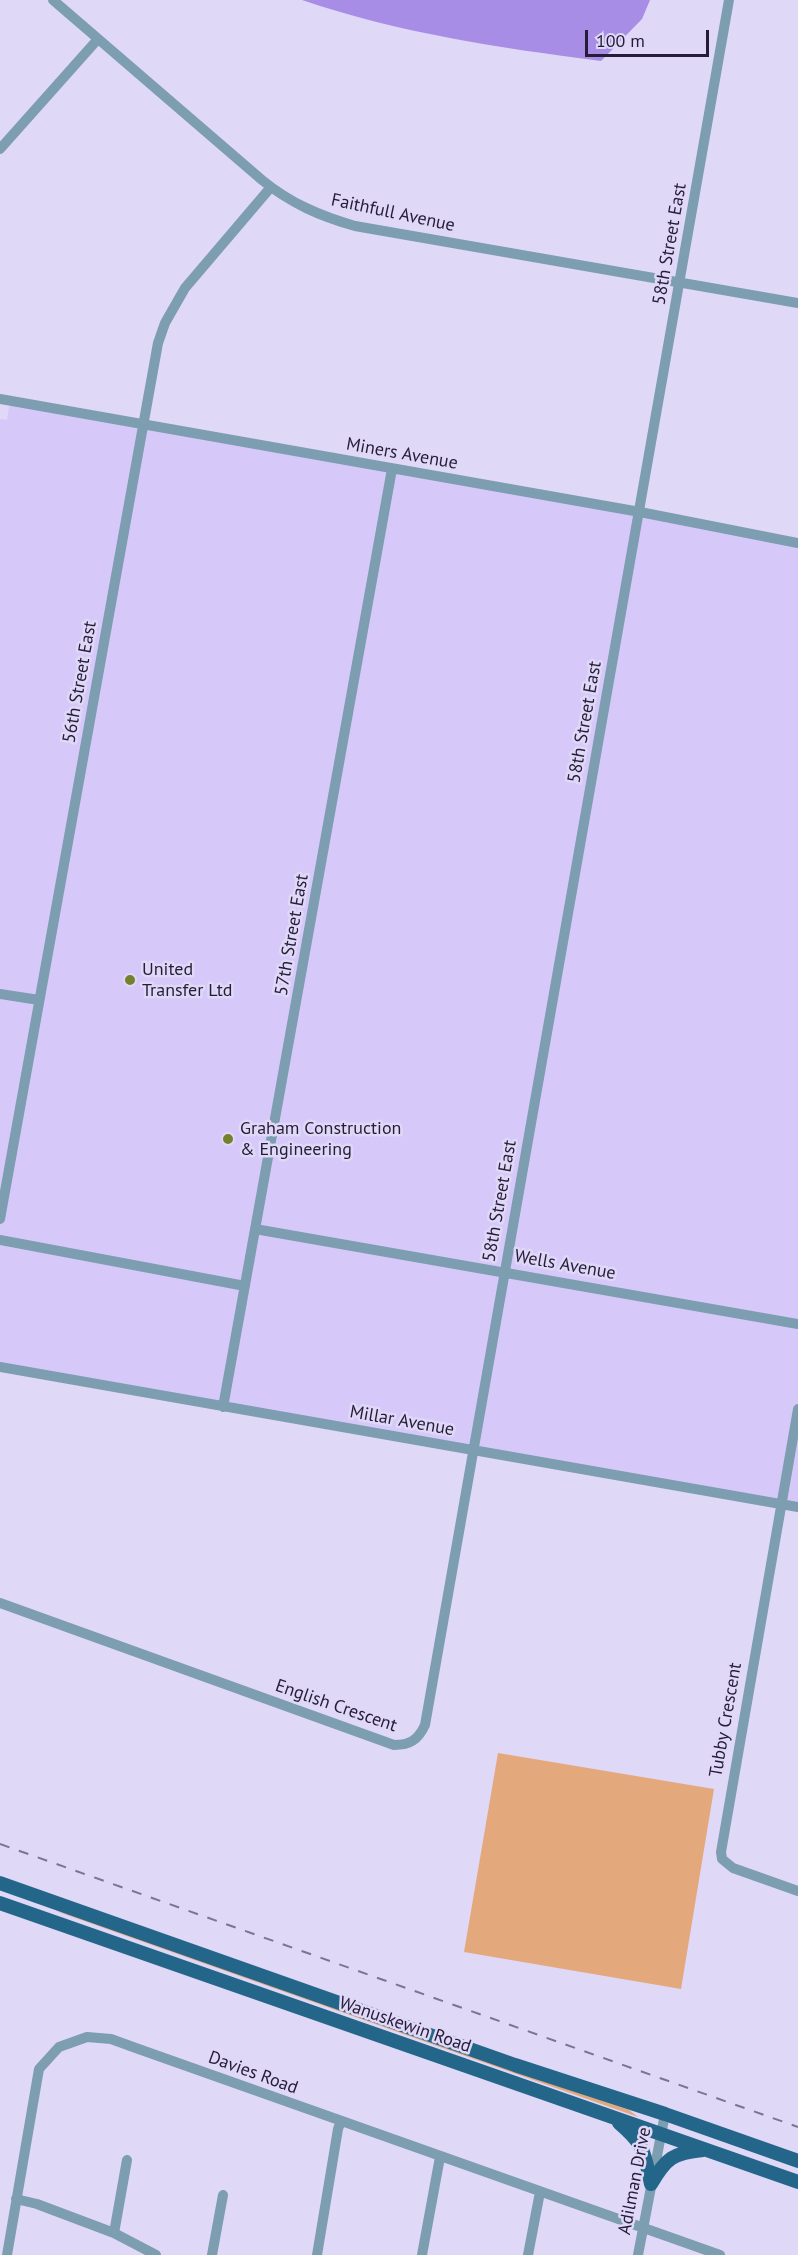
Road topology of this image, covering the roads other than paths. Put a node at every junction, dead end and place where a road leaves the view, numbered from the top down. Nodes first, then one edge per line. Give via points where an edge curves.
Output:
1 (52, 0) edge
2 (729, 0) edge
3 (98, 39) junction
4 (0, 149) edge
5 (271, 187) junction
6 (680, 282) junction
7 (798, 303) edge
8 (0, 399) edge
9 (143, 425) junction
10 (392, 469) junction
11 (640, 512) junction
12 (798, 543) edge
13 (0, 994) edge
14 (39, 1000) junction
15 (0, 1219) edge
16 (255, 1229) junction
17 (0, 1240) edge
18 (504, 1271) junction
19 (245, 1286) junction
20 (798, 1324) edge
21 (0, 1367) edge
22 (224, 1407) junction
23 (798, 1409) edge
24 (473, 1450) junction
25 (781, 1505) junction
26 (798, 1507) edge
27 (0, 1603) edge
28 (0, 1883) edge
29 (798, 1891) edge
30 (0, 1903) edge
31 (665, 2114) junction
32 (611, 2116) junction
33 (341, 2121) junction
34 (661, 2134) junction
35 (706, 2150) junction
36 (440, 2157) junction
37 (127, 2160) dead end
38 (798, 2161) edge
39 (798, 2182) edge
40 (651, 2184) junction
41 (540, 2192) junction
42 (223, 2195) dead end
43 (16, 2199) junction
44 (642, 2228) junction
45 (114, 2233) junction
46 (7, 2255) edge
47 (156, 2255) edge
48 (212, 2255) edge
49 (317, 2255) edge
50 (422, 2255) edge
51 (528, 2255) edge
52 (638, 2255) edge
53 (720, 2255) edge

1 - 3 street, Faithfull Avenue
2 - 6 street, 58th Street East
3 - 4 street
3 - 5 street, Faithfull Avenue
5 - 6 street, Faithfull Avenue via 318,214 355,226
5 - 9 street, 56th Street East via 175,304 158,343
6 - 7 street, Faithfull Avenue
6 - 11 street, 58th Street East
8 - 9 street, Miners Avenue
9 - 10 street, Miners Avenue
9 - 14 street, 56th Street East
10 - 11 street, Miners Avenue
10 - 16 street, 57th Street East
11 - 12 street, Miners Avenue
11 - 18 street, 58th Street East
13 - 14 street
14 - 15 street, 56th Street East
16 - 18 street, Wells Avenue
16 - 19 street, 57th Street East
17 - 19 street
18 - 20 street, Wells Avenue
18 - 24 street, 58th Street East
19 - 22 street, 57th Street East
21 - 22 street, Millar Avenue
22 - 24 street, Millar Avenue
23 - 25 street, Tubby Crescent
24 - 25 street, Millar Avenue
24 - 27 street, English Crescent via 425,1725 414,1741 404,1745 394,1745
25 - 26 street, Millar Avenue
25 - 29 street, Tubby Crescent via 721,1852 722,1859 733,1868
28 - 31 main road, Wanuskewin Road
30 - 32 main road, Wanuskewin Road
31 - 34 street, Adilman Drive
31 - 38 main road, Wanuskewin Road
32 - 34 main road, Wanuskewin Road
32 - 40 main road via 640,2143
33 - 36 street, Davies Road
33 - 43 street, Davies Road via 111,2039 87,2037 59,2047 39,2069
33 - 49 street
34 - 35 main road, Wanuskewin Road
34 - 40 street, Adilman Drive
35 - 39 main road, Wanuskewin Road
35 - 40 main road via 675,2154
36 - 41 street, Davies Road
36 - 50 street
37 - 45 street
40 - 44 street, Adilman Drive
41 - 44 street, Davies Road
41 - 51 street
42 - 48 street
43 - 45 street
43 - 46 street, Davies Road
44 - 52 street, Adilman Drive
44 - 53 street, Davies Road
45 - 47 street

